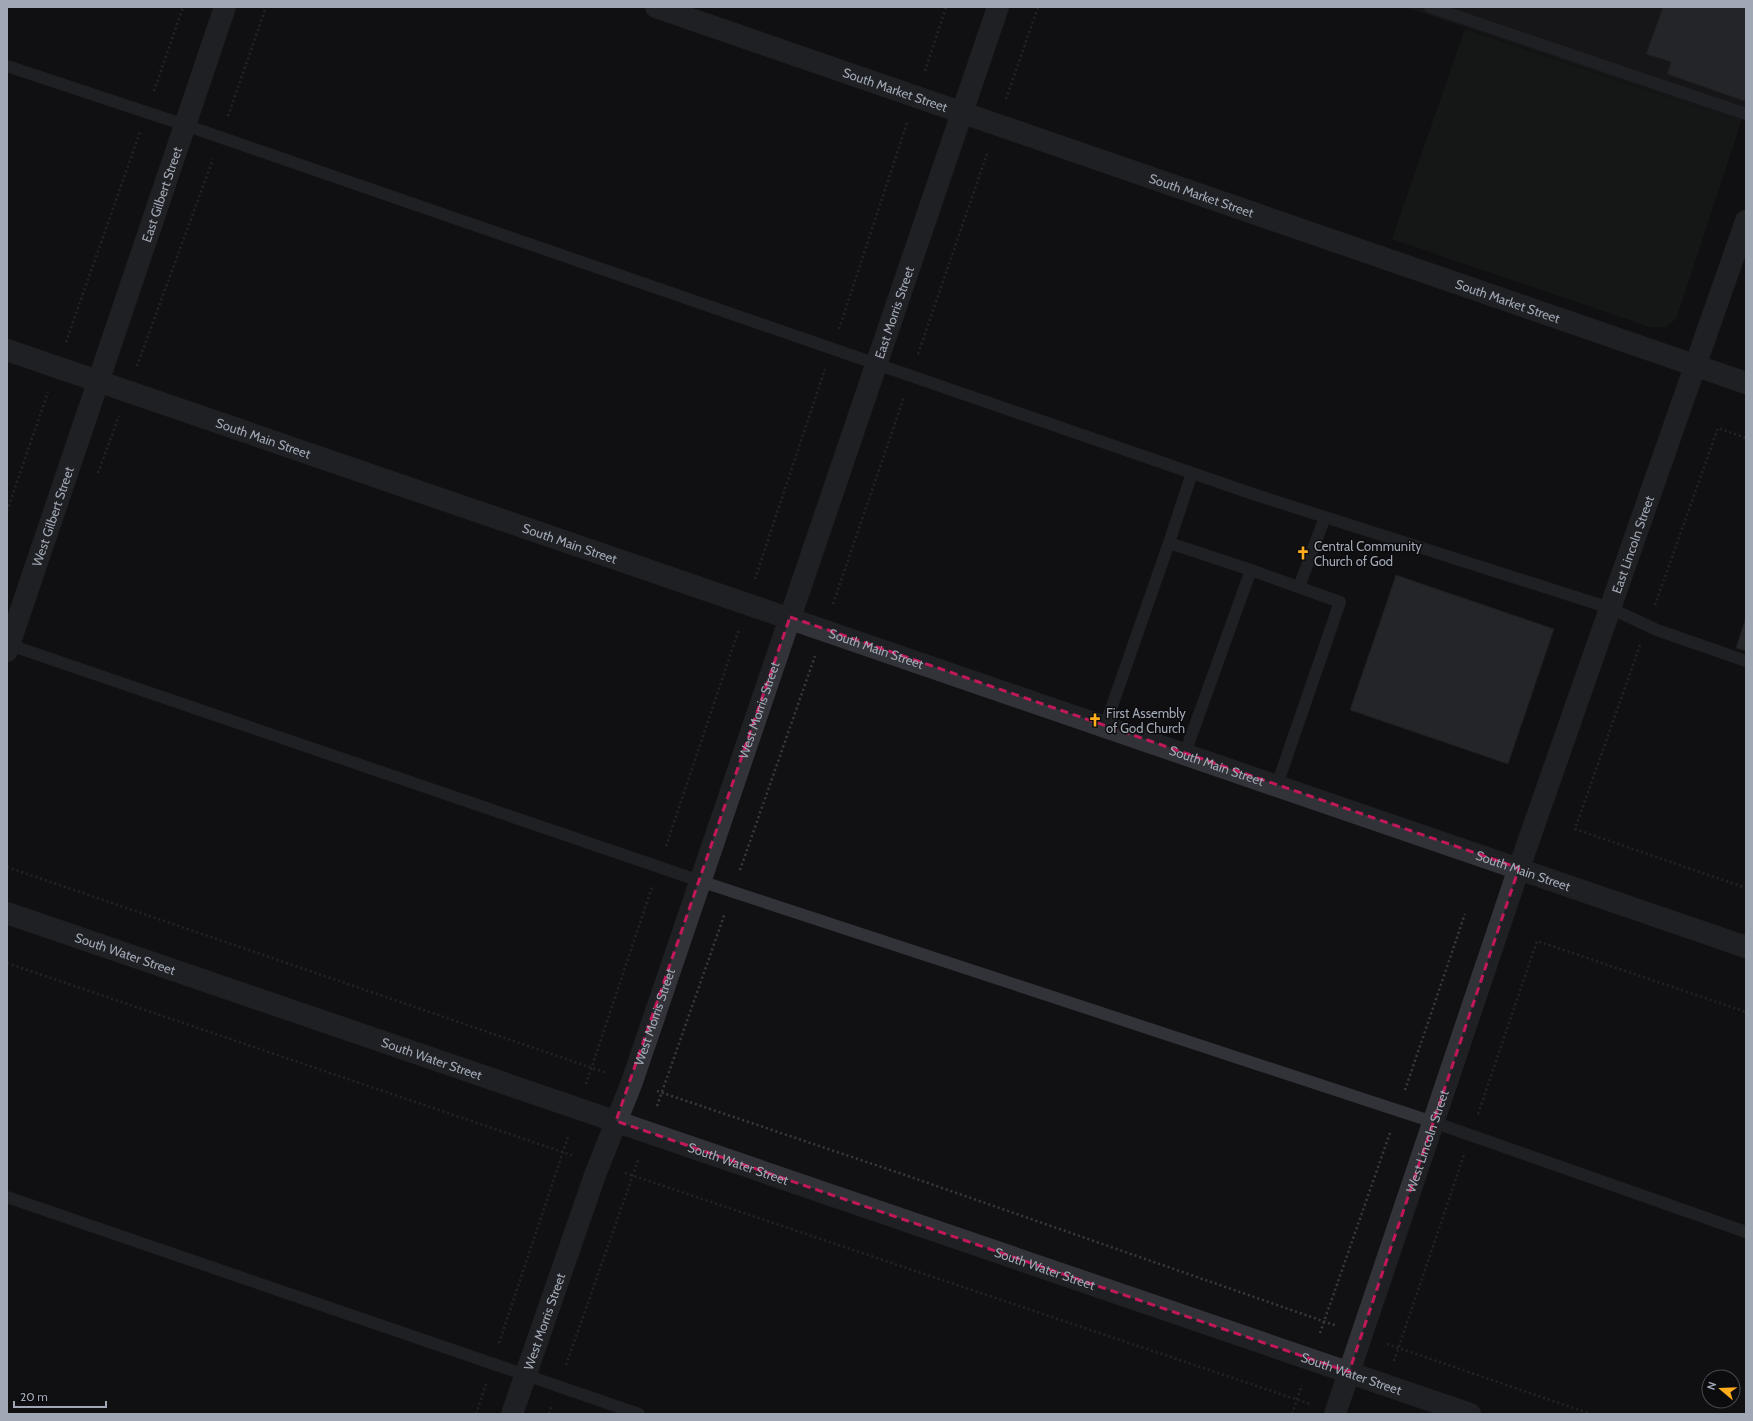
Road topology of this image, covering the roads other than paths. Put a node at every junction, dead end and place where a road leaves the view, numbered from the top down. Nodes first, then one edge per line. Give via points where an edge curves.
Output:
1 (225, 7) edge
2 (656, 7) edge
3 (998, 7) edge
4 (1430, 7) edge
5 (7, 66) edge
6 (962, 112) junction
7 (1746, 114) edge
8 (185, 125) junction
9 (1746, 221) edge
10 (7, 350) edge
11 (877, 364) junction
12 (1695, 365) junction
13 (98, 381) junction
14 (1746, 383) edge
15 (1192, 473) junction
16 (1325, 517) junction
17 (1169, 543) junction
18 (1251, 570) junction
19 (1299, 587) junction
20 (1610, 608) junction
21 (790, 617) junction
22 (8, 646) edge
23 (1746, 661) edge
24 (1105, 726) junction
25 (1185, 753) junction
26 (1277, 785) junction
27 (1518, 868) junction
28 (700, 881) junction
29 (7, 913) edge
30 (1746, 947) edge
31 (616, 1121) junction
32 (1433, 1122) junction
33 (7, 1197) edge
34 (1746, 1232) edge
35 (1349, 1372) junction
36 (526, 1375) junction
37 (1335, 1413) edge
38 (512, 1414) edge
39 (639, 1414) edge
40 (1470, 1414) edge

1 - 8 street, East Gilbert Street
2 - 6 street, South Market Street
3 - 6 street, East Morris Street
4 - 7 lane
5 - 8 lane
6 - 11 street, East Morris Street
6 - 12 street, South Market Street
8 - 11 lane
8 - 13 street, East Gilbert Street
9 - 12 street, East Lincoln Street
10 - 13 street, South Main Street
11 - 15 lane
11 - 21 street, East Morris Street
12 - 14 street, South Market Street
12 - 20 street, East Lincoln Street
13 - 21 street, South Main Street
13 - 22 street, West Gilbert Street
15 - 16 lane
15 - 17 lane
16 - 19 lane
16 - 20 lane
17 - 18 lane
17 - 24 lane
18 - 19 lane
18 - 25 lane
19 - 26 lane via 1340,602
20 - 23 lane via 1648,625
20 - 27 street, East Lincoln Street
21 - 24 street, South Main Street
21 - 28 street, West Morris Street
22 - 28 lane
24 - 25 street, South Main Street
25 - 26 street, South Main Street
26 - 27 street, South Main Street
27 - 30 street, South Main Street
27 - 32 street, West Lincoln Street
28 - 31 street, West Morris Street via 632,1082
28 - 32 lane
29 - 31 street, South Water Street
31 - 35 street, South Water Street
31 - 36 street, West Morris Street
32 - 34 lane
32 - 35 street, West Lincoln Street
33 - 36 lane
35 - 37 street, West Lincoln Street
35 - 40 street, South Water Street
36 - 38 street, West Morris Street
36 - 39 lane

